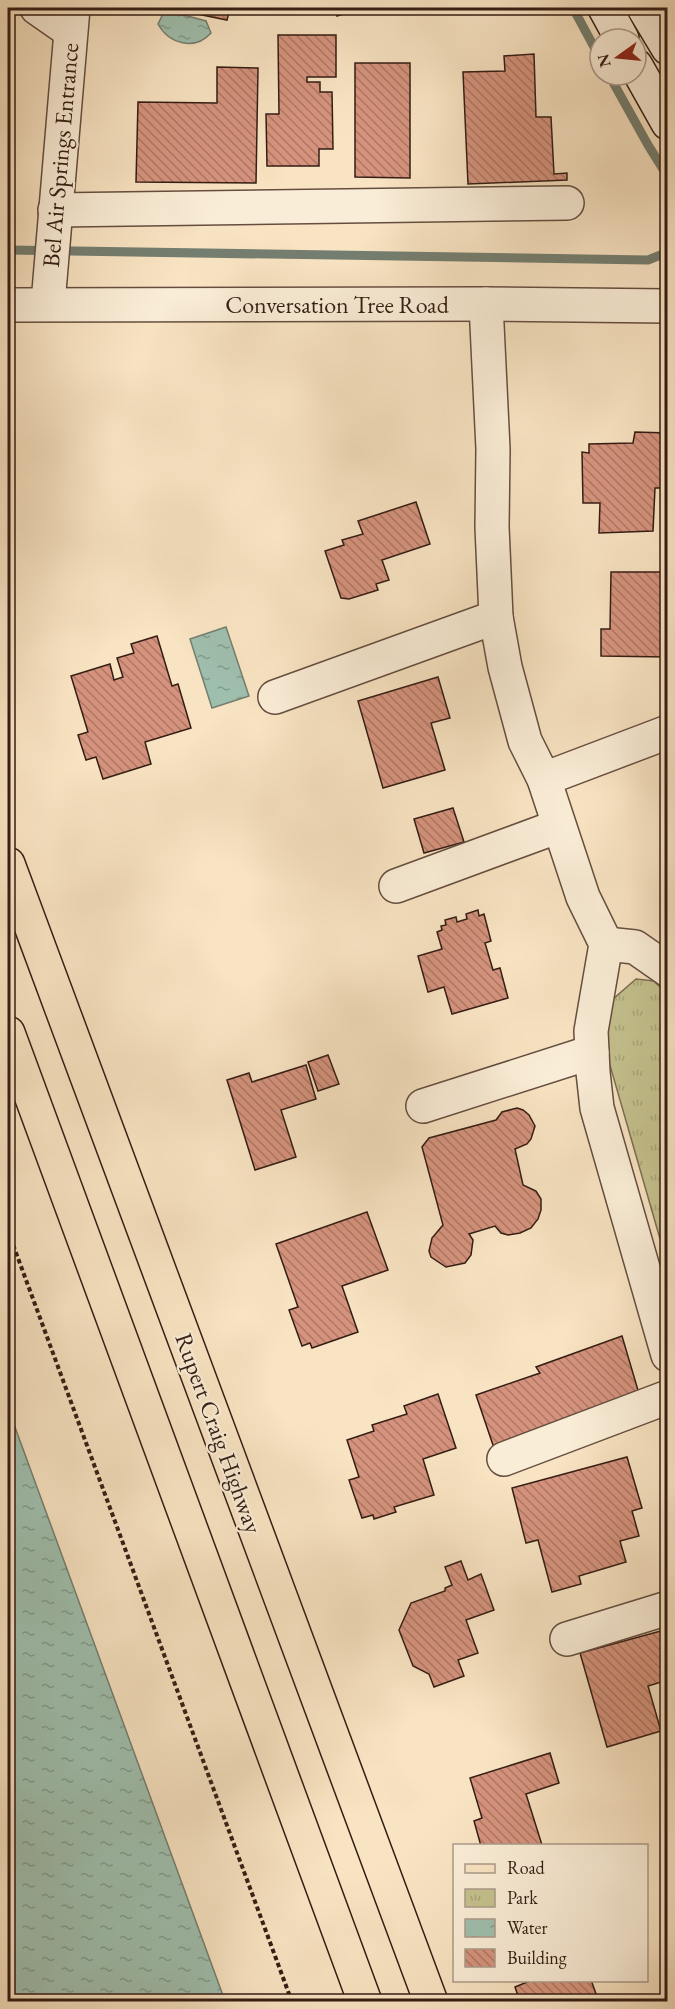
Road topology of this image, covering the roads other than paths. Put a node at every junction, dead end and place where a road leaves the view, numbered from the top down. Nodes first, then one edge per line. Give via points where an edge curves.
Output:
1 (37, 8) edge
2 (605, 8) edge
3 (644, 8) edge
4 (72, 19) edge
5 (615, 27) edge
6 (668, 48) edge
7 (648, 87) edge
8 (668, 123) edge
9 (567, 202) dead end
10 (54, 220) junction
11 (49, 290) junction
12 (486, 304) junction
13 (8, 305) edge
14 (668, 306) edge
15 (496, 617) junction
16 (276, 697) dead end
17 (668, 732) edge
18 (544, 779) junction
19 (559, 826) junction
20 (8, 864) edge
21 (396, 885) dead end
22 (606, 944) junction
23 (668, 970) edge
24 (8, 1033) edge
25 (592, 1052) junction
26 (423, 1106) dead end
27 (668, 1355) edge
28 (668, 1397) edge
29 (504, 1459) dead end
30 (668, 1608) edge
31 (567, 1639) dead end
32 (365, 2001) edge
33 (431, 2001) edge

1 - 4 street
2 - 5 street
3 - 6 street
4 - 10 street, Bel Air Springs Entrance
7 - 8 street
9 - 10 street
10 - 11 street, Bel Air Springs Entrance
11 - 12 street, Conversation Tree Road
11 - 13 street, Conversation Tree Road
12 - 14 street, Conversation Tree Road
12 - 15 street
15 - 16 street
15 - 18 street via 525,741
17 - 18 street
18 - 19 street
19 - 21 street
19 - 22 street via 583,897
20 - 33 main road, Rupert Craig Highway
22 - 23 street via 635,947
22 - 25 street via 591,1031
24 - 32 main road
25 - 26 street
25 - 27 street via 597,1108
28 - 29 street
30 - 31 street

